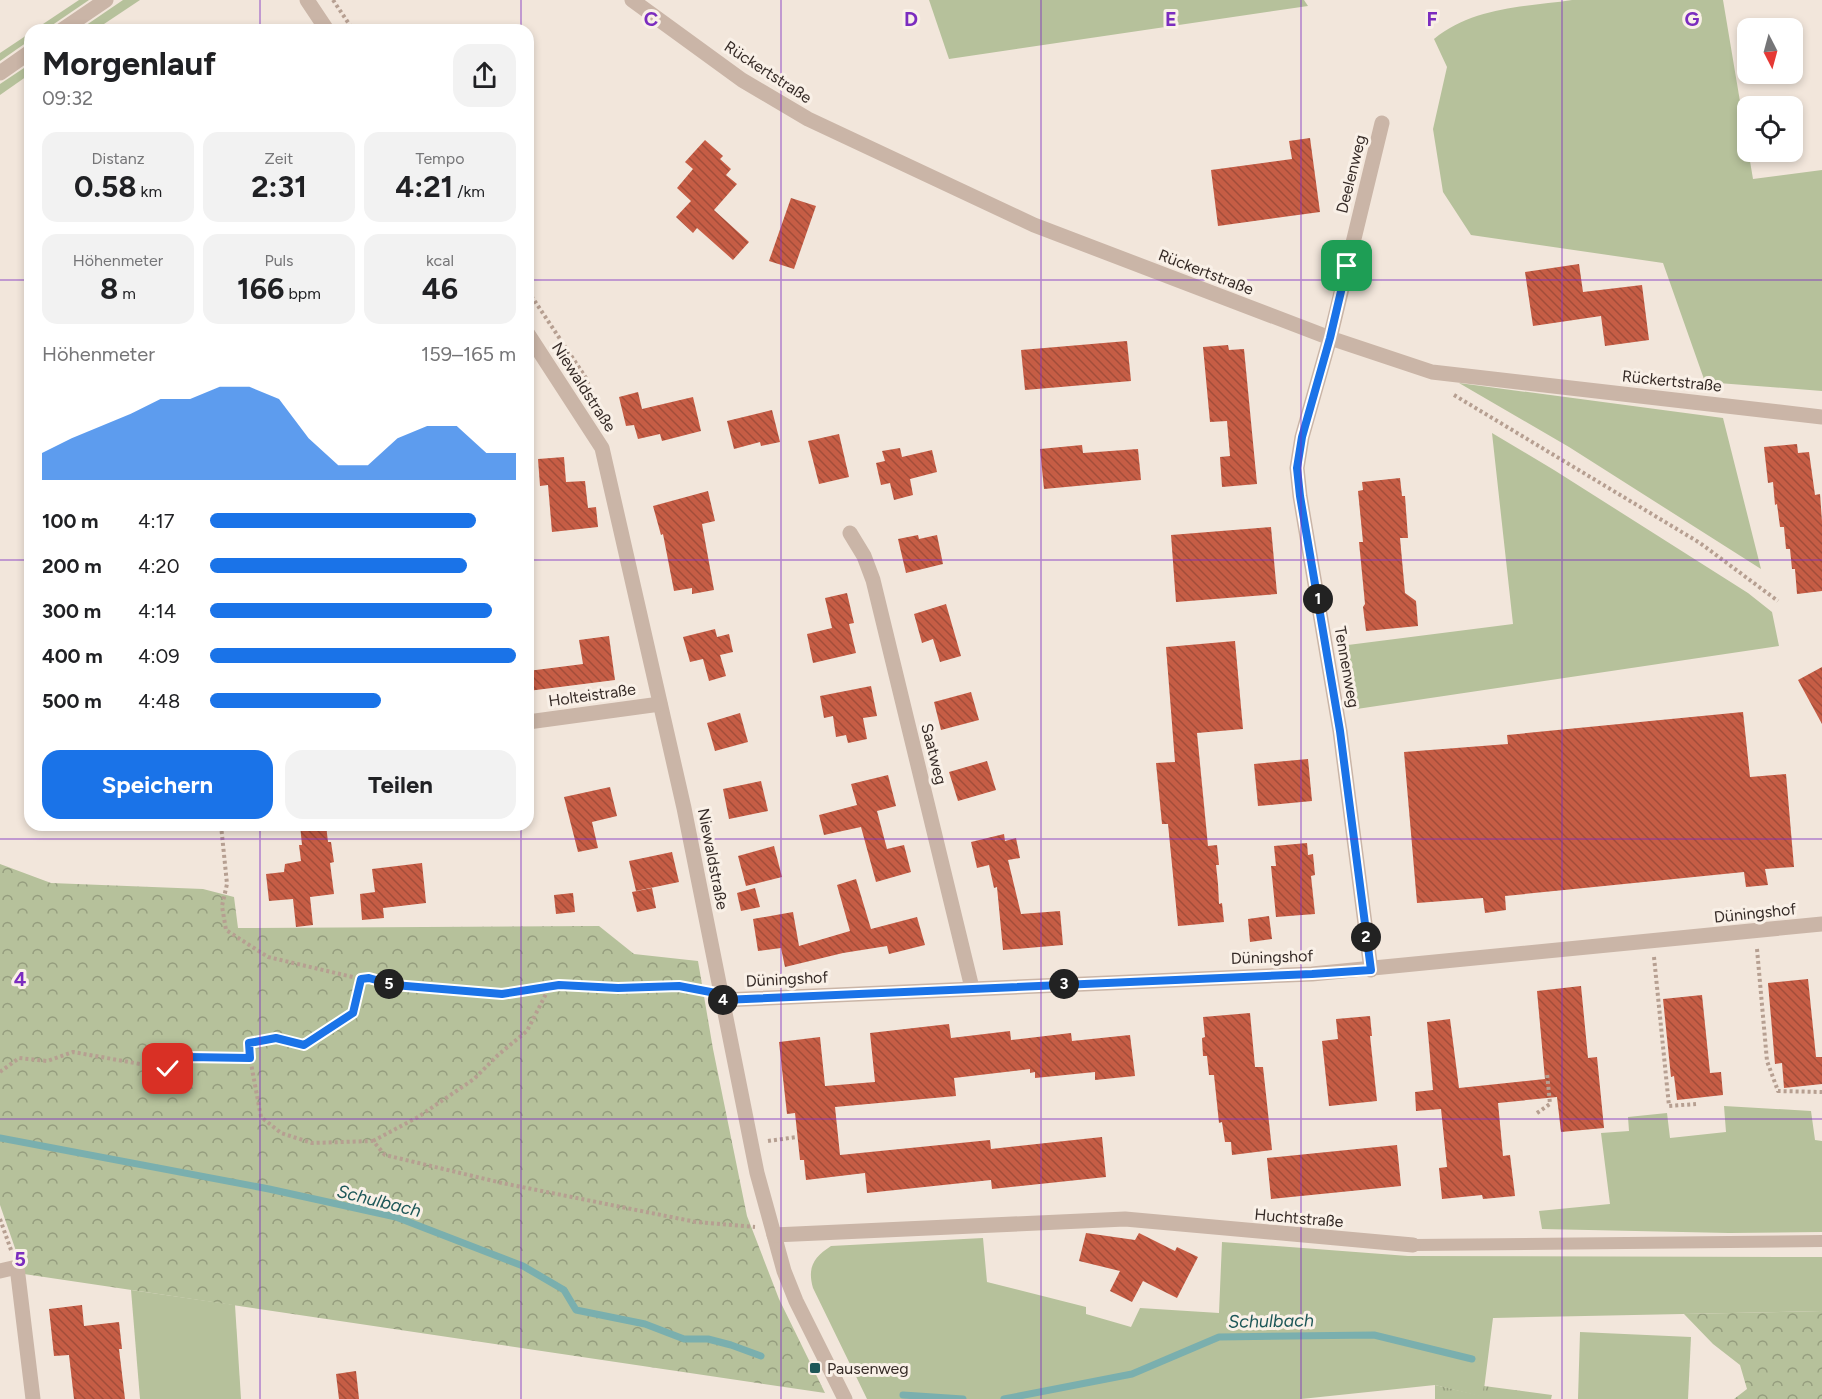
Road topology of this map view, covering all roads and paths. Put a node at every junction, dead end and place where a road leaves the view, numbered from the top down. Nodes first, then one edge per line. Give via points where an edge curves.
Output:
1 (106, 0) edge
2 (307, 0) edge
3 (333, 0) edge
4 (632, 0) edge
5 (71, 24) edge
6 (323, 24) edge
7 (349, 24) edge
8 (24, 56) edge
9 (0, 73) edge
10 (1383, 123) dead end
11 (1330, 338) junction
12 (534, 343) edge
13 (1444, 374) junction
14 (1822, 417) edge
15 (850, 533) dead end
16 (1778, 601) dead end
17 (660, 704) junction
18 (534, 721) edge
19 (221, 831) edge
20 (1822, 924) edge
21 (1756, 931) junction
22 (1652, 941) junction
23 (1371, 970) junction
24 (361, 979) junction
25 (550, 986) junction
26 (972, 988) junction
27 (722, 997) junction
28 (250, 1058) junction
29 (0, 1072) edge
30 (1547, 1073) dead end
31 (1822, 1092) edge
32 (1696, 1104) dead end
33 (1537, 1113) dead end
34 (797, 1137) dead end
35 (373, 1141) junction
36 (751, 1143) junction
37 (0, 1219) edge
38 (773, 1232) junction
39 (1822, 1241) edge
40 (1413, 1245) joint
41 (17, 1268) junction
42 (0, 1271) edge
43 (33, 1399) edge
44 (845, 1399) edge

1 - 5 street
2 - 6 street
3 - 7 path
4 - 11 street, Rückertstraße via 742,80 808,119 1034,225
8 - 9 street
10 - 11 street, Deelenweg
11 - 13 street, Rückertstraße
11 - 23 street, Tennenweg via 1297,468 1340,731
12 - 17 street, Niewaldstraße via 602,447
13 - 14 street, Rückertstraße
13 - 16 path via 1449,391 1700,543
15 - 26 street, Saatweg via 873,580
17 - 18 street, Holteistraße
17 - 27 street, Niewaldstraße
19 - 24 path via 226,930 268,957
20 - 21 street, Düningshof
21 - 22 street, Düningshof
21 - 31 path via 1767,1061 1778,1091
22 - 23 street, Düningshof
22 - 32 path via 1669,1106
23 - 26 street, Düningshof
24 - 25 path via 502,994
24 - 28 path via 353,1013 304,1045 276,1038 249,1043
25 - 27 path via 679,986
25 - 35 path via 527,1031 474,1079 418,1117
26 - 27 street, Düningshof
27 - 36 street, Niewaldstraße
28 - 29 path via 188,1057 168,1069 73,1052 47,1061 19,1058
28 - 35 path via 261,1118 281,1133 312,1143
30 - 33 path via 1550,1104
34 - 36 path
35 - 38 path via 385,1155 502,1183 696,1222
36 - 38 street, Niewaldstraße
37 - 41 path
38 - 40 street, Huchtstraße via 1125,1219
38 - 44 street, Niewaldstraße via 796,1301
39 - 40 lane, Huchtstraße
41 - 42 street
41 - 43 street

